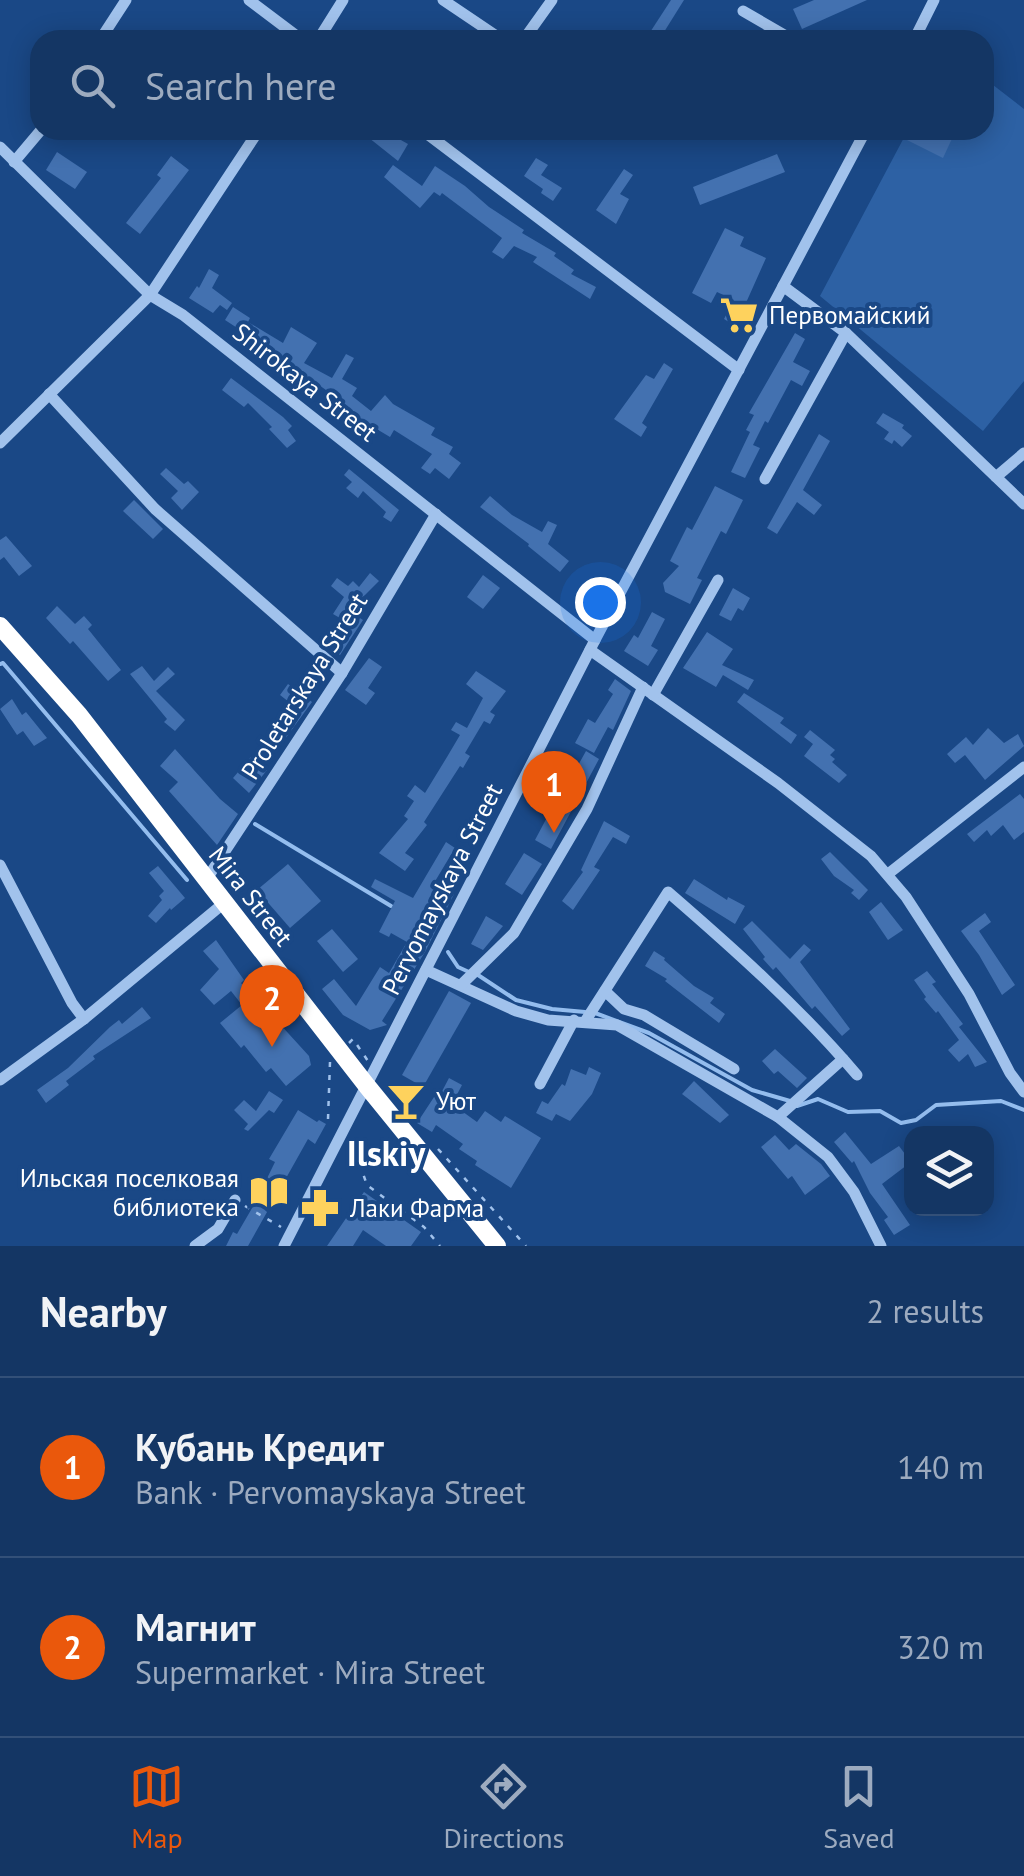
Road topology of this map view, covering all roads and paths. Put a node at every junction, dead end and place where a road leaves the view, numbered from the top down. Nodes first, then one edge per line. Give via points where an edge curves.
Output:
1 (126, 0) edge
2 (249, 0) edge
3 (343, 0) edge
4 (443, 0) edge
5 (552, 0) edge
6 (934, 0) edge
7 (743, 11) dead end
8 (106, 30) edge
9 (289, 30) edge
10 (324, 30) edge
11 (488, 30) edge
12 (531, 30) edge
13 (776, 30) edge
14 (919, 30) edge
15 (31, 140) edge
16 (251, 140) edge
17 (435, 140) edge
18 (859, 140) edge
19 (0, 147) edge
20 (8, 163) edge
21 (783, 286) junction
22 (150, 295) junction
23 (846, 333) junction
24 (739, 370) junction
25 (49, 394) junction
26 (0, 443) edge
27 (1024, 453) edge
28 (996, 477) junction
29 (764, 479) dead end
30 (1024, 504) edge
31 (436, 514) junction
32 (718, 580) dead end
33 (0, 626) edge
34 (592, 645) junction
35 (342, 673) junction
36 (648, 691) junction
37 (1024, 767) edge
38 (0, 864) edge
39 (888, 874) junction
40 (206, 880) junction
41 (224, 902) junction
42 (426, 970) junction
43 (461, 986) junction
44 (605, 991) junction
45 (84, 1020) junction
46 (580, 1020) junction
47 (843, 1059) junction
48 (734, 1069) dead end
49 (857, 1075) dead end
50 (0, 1080) edge
51 (540, 1084) dead end
52 (368, 1086) junction
53 (1024, 1092) edge
54 (778, 1118) junction
55 (235, 1200) joint
56 (291, 1232) junction
57 (195, 1246) edge
58 (284, 1246) edge
59 (497, 1246) edge
60 (881, 1246) edge

1 - 8 street
2 - 9 street
3 - 10 street
4 - 11 street
5 - 12 street
6 - 14 street
7 - 13 street
15 - 20 street
16 - 22 street
17 - 24 street
18 - 21 street, Pervomayskaya Street
19 - 20 street, Shirokaya Street
20 - 22 street, Shirokaya Street
21 - 23 street
21 - 24 street, Pervomayskaya Street
22 - 25 street
22 - 31 street, Shirokaya Street
23 - 28 street
23 - 29 street
24 - 34 street, Pervomayskaya Street
25 - 26 street
25 - 35 street via 155,509
27 - 28 street
28 - 30 street
31 - 34 street, Shirokaya Street
31 - 35 street, Proletarskaya Street
32 - 36 street
33 - 40 highway, Mira Street via 79,715
34 - 36 street, Shirokaya Street
34 - 42 street, Pervomayskaya Street
35 - 40 street, Proletarskaya Street
36 - 39 street, Shirokaya Street via 778,783
36 - 43 street via 514,933
37 - 39 street
38 - 45 street
39 - 53 street, Shirokaya Street via 969,994
40 - 41 highway, Mira Street
41 - 45 street
41 - 52 highway, Mira Street
42 - 43 street
42 - 52 street, Pervomayskaya Street
43 - 46 street via 516,1011
44 - 46 street
44 - 47 street via 668,892 747,960
44 - 48 street
45 - 50 street
46 - 51 street
46 - 54 street via 617,1025
47 - 49 street
47 - 54 street
52 - 56 street, Pervomayskaya Street
52 - 59 highway, Mira Street
54 - 60 street via 828,1157
55 - 56 path
55 - 57 street via 218,1229
56 - 58 street, Pervomayskaya Street

